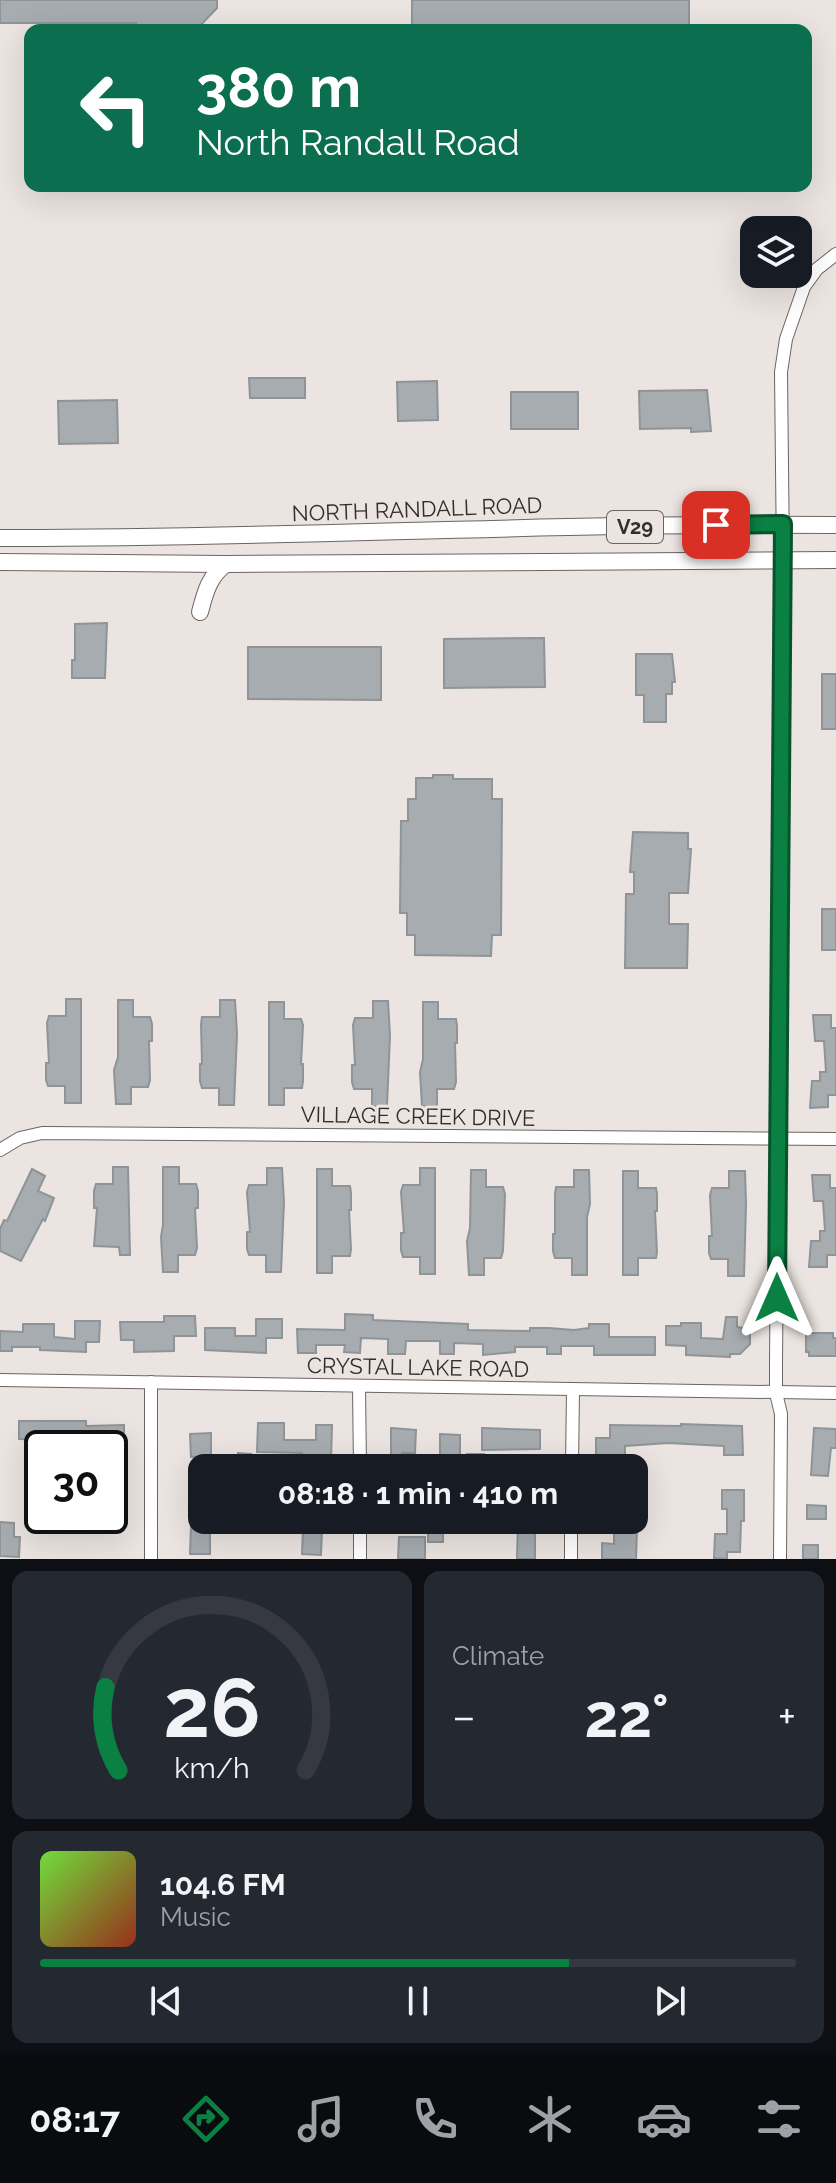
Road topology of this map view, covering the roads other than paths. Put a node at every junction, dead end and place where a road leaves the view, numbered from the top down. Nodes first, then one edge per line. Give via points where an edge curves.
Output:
1 (836, 254) edge
2 (783, 524) junction
3 (836, 525) edge
4 (0, 538) edge
5 (783, 560) junction
6 (836, 560) edge
7 (0, 562) edge
8 (226, 564) junction
9 (200, 612) dead end
10 (777, 1138) junction
11 (836, 1139) edge
12 (1, 1149) edge
13 (0, 1380) edge
14 (151, 1382) junction
15 (359, 1386) junction
16 (573, 1390) junction
17 (776, 1393) junction
18 (836, 1393) edge
19 (360, 1454) edge
20 (572, 1454) edge
21 (360, 1534) edge
22 (571, 1534) edge
23 (151, 1559) edge
24 (360, 1559) edge
25 (571, 1559) edge
26 (780, 1559) edge

1 - 2 street via 804,287 786,339 781,372
2 - 3 main road, NORTH RANDALL ROAD / V29
2 - 4 main road, NORTH RANDALL ROAD / V29
2 - 5 street
5 - 6 main road, V29
5 - 8 main road, V29
5 - 10 street
7 - 8 main road, V29
8 - 9 main road via 206,588
10 - 11 street, VILLAGE CREEK DRIVE
10 - 12 street, VILLAGE CREEK DRIVE via 42,1133
10 - 17 street
13 - 14 street, CRYSTAL LAKE ROAD
14 - 15 street, CRYSTAL LAKE ROAD
14 - 23 street
15 - 16 street, CRYSTAL LAKE ROAD
15 - 19 street
16 - 17 street, CRYSTAL LAKE ROAD
16 - 20 street
17 - 18 street, CRYSTAL LAKE ROAD
17 - 26 street via 781,1414
21 - 24 street
22 - 25 street

